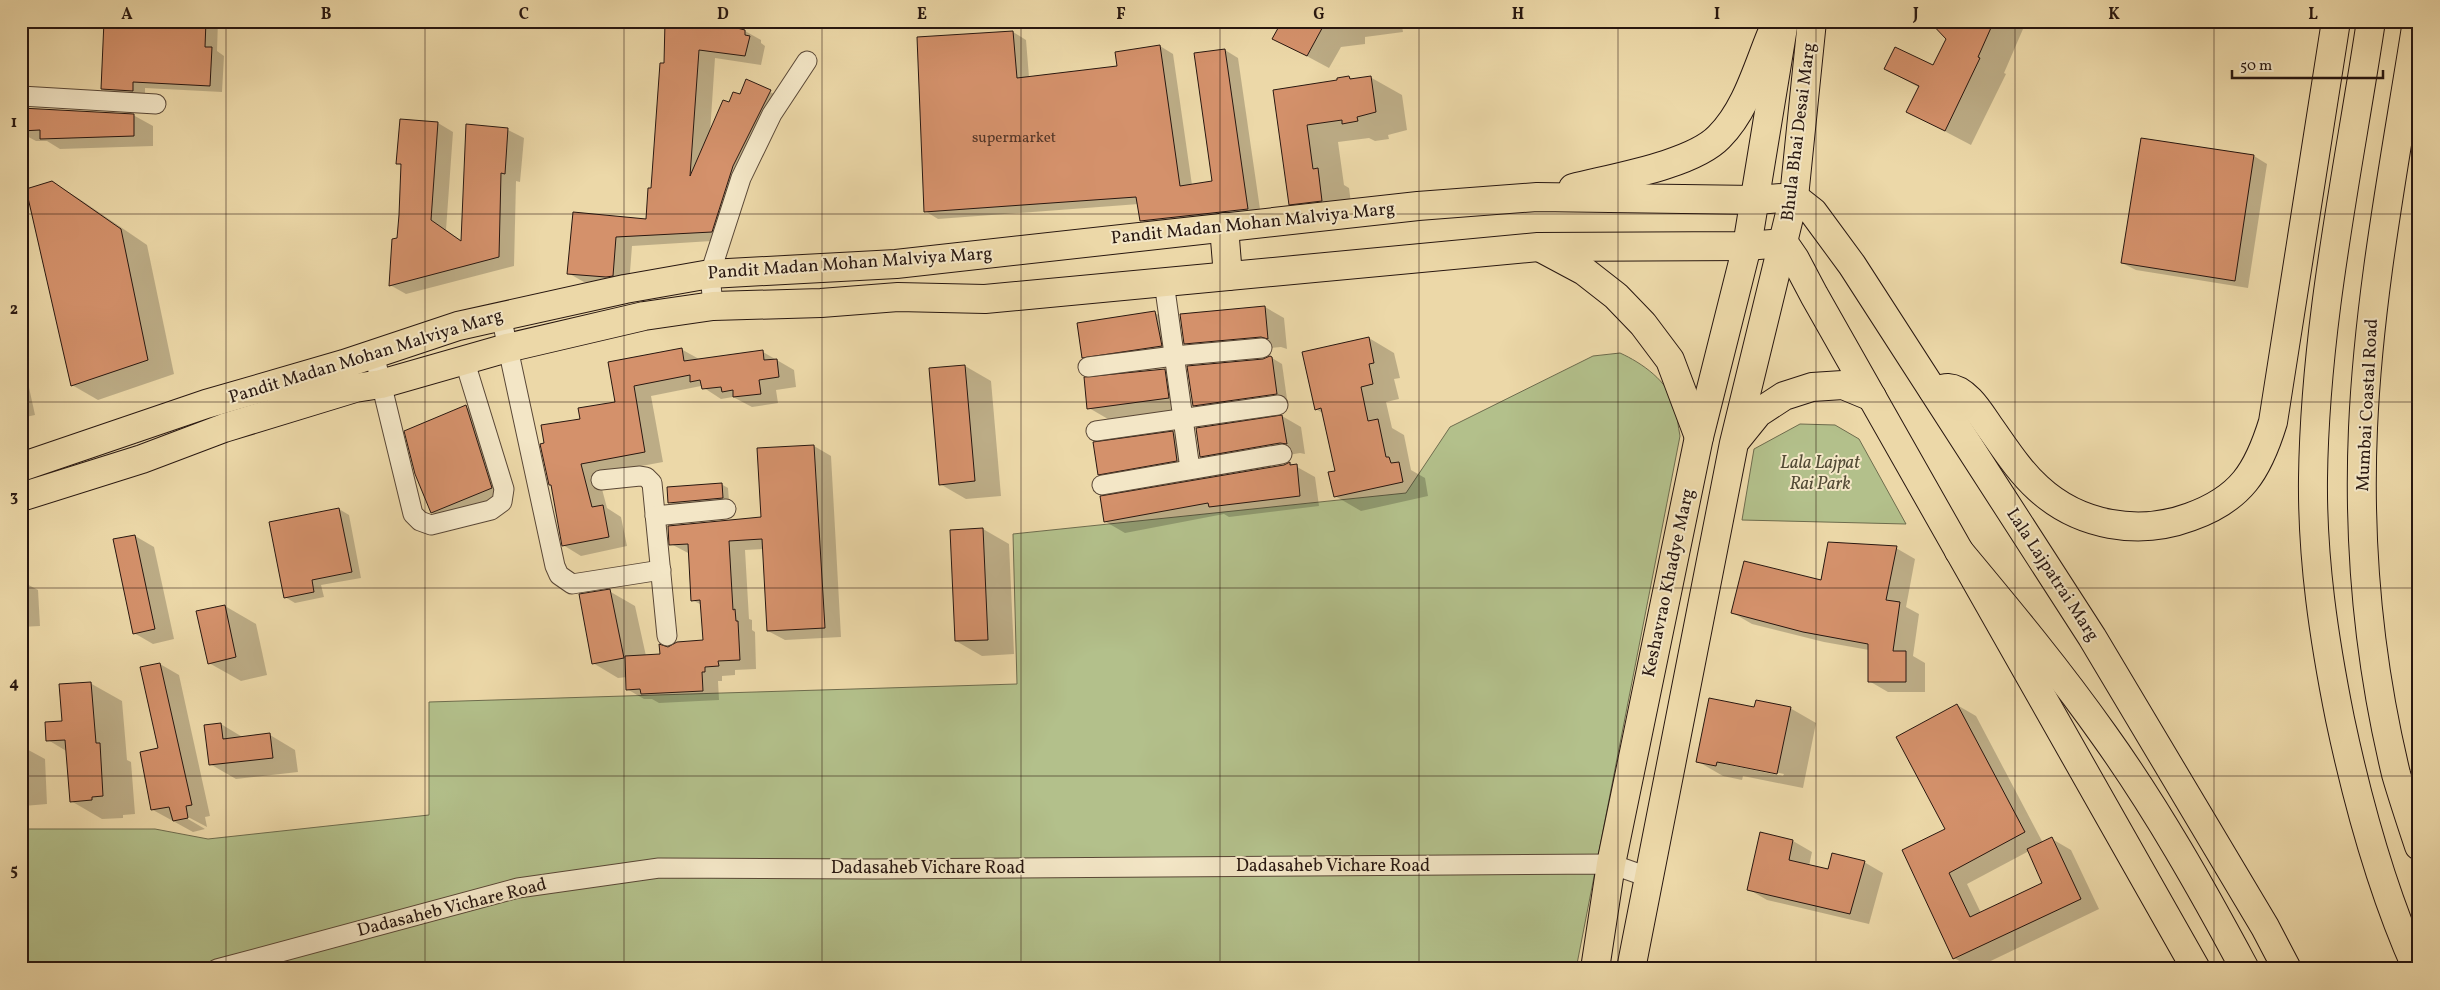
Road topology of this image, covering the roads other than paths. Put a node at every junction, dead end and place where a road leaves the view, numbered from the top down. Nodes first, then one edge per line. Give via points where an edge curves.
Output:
1 (1777, 21) edge
2 (1784, 21) edge
3 (1812, 21) edge
4 (2336, 21) edge
5 (2371, 21) edge
6 (2417, 21) edge
7 (807, 61) dead end
8 (21, 96) edge
9 (156, 104) dead end
10 (1794, 197) junction
11 (1537, 198) junction
12 (1756, 200) junction
13 (1224, 227) junction
14 (1784, 243) junction
15 (1538, 246) junction
16 (1747, 246) junction
17 (896, 264) junction
18 (710, 274) junction
19 (1228, 276) junction
20 (1164, 282) junction
21 (898, 298) junction
22 (713, 306) junction
23 (501, 316) junction
24 (507, 348) junction
25 (1262, 348) dead end
26 (374, 354) junction
27 (1174, 356) junction
28 (464, 359) junction
29 (1088, 367) dead end
30 (381, 384) junction
31 (1933, 390) junction
32 (1872, 397) junction
33 (1278, 406) dead end
34 (1182, 419) junction
35 (1096, 431) dead end
36 (1699, 437) junction
37 (1734, 444) junction
38 (1282, 454) dead end
39 (21, 467) edge
40 (1190, 469) junction
41 (601, 480) dead end
42 (1102, 485) dead end
43 (21, 497) edge
44 (726, 509) dead end
45 (655, 516) junction
46 (1959, 551) junction
47 (661, 570) junction
48 (667, 636) dead end
49 (2419, 846) edge
50 (1611, 864) junction
51 (1648, 877) junction
52 (217, 969) edge
53 (1595, 969) edge
54 (1631, 969) edge
55 (2196, 969) edge
56 (2245, 969) edge
57 (2287, 969) edge
58 (2416, 969) edge

1 - 11 main road via 1742,105 1719,137 1690,156
2 - 12 main road, Bhula Bhai Desai Marg
3 - 10 main road, Bhula Bhai Desai Marg
4 - 31 main road via 2273,422 2264,452 2234,493 2208,510 2156,526 2128,527 2076,514 2038,488 2021,470 1964,395 1949,388
5 - 58 main road via 2330,271 2318,385 2313,478 2316,568 2327,656 2354,785 2370,843
6 - 49 main road, Mumbai Coastal Road via 2374,306 2363,429 2364,555 2377,677 2396,774
7 - 18 street via 772,114 741,178
8 - 9 street
10 - 12 main road, Pandit Madan Mohan Malviya Marg
10 - 14 main road, Bhula Bhai Desai Marg
10 - 31 main road, Lala Lajpatrai Marg via 1813,212 1852,265
11 - 12 main road, Pandit Madan Mohan Malviya Marg
11 - 13 main road, Pandit Madan Mohan Malviya Marg via 1418,206
12 - 16 main road, Keshavrao Khadye Marg
13 - 17 main road, Pandit Madan Mohan Malviya Marg
13 - 19 main road
14 - 16 main road
14 - 32 main road
14 - 37 main road, Keshavrao Khadye Marg
15 - 16 main road, Pandit Madan Mohan Malviya Marg
15 - 19 main road, Pandit Madan Mohan Malviya Marg
15 - 36 main road via 1584,271 1616,296 1643,324 1670,360
16 - 36 main road, Keshavrao Khadye Marg
17 - 18 main road, Pandit Madan Mohan Malviya Marg
17 - 21 street
18 - 22 street
18 - 23 main road, Pandit Madan Mohan Malviya Marg
19 - 20 main road, Pandit Madan Mohan Malviya Marg
20 - 21 main road, Pandit Madan Mohan Malviya Marg via 985,298
20 - 27 street
21 - 22 main road, Pandit Madan Mohan Malviya Marg
22 - 24 main road, Pandit Madan Mohan Malviya Marg via 644,316
23 - 24 street
23 - 26 main road, Pandit Madan Mohan Malviya Marg via 458,326
24 - 28 main road, Pandit Madan Mohan Malviya Marg
24 - 47 street via 559,575 572,584
25 - 27 street
26 - 30 street
26 - 39 main road, Pandit Madan Mohan Malviya Marg via 206,404
27 - 29 street
27 - 34 street
28 - 30 main road, Pandit Madan Mohan Malviya Marg
28 - 30 street via 504,489 502,502 491,510 431,525 420,521 414,514
30 - 43 main road, Pandit Madan Mohan Malviya Marg via 355,388 224,428 142,459
31 - 57 main road, Lala Lajpatrai Marg via 2092,637
32 - 37 main road via 1843,385 1798,391 1758,413
32 - 46 main road
33 - 34 street
34 - 35 street
34 - 40 street
36 - 50 main road, Keshavrao Khadye Marg
37 - 51 main road, Keshavrao Khadye Marg
38 - 40 street
40 - 42 street
41 - 45 street via 640,476 650,479
44 - 45 street
45 - 47 street
46 - 55 main road
46 - 56 main road via 2105,736 2212,907
47 - 48 street
50 - 51 street, Dadasaheb Vichare Road
50 - 52 street, Dadasaheb Vichare Road via 659,868 518,888
50 - 53 main road, Keshavrao Khadye Marg
51 - 54 main road, Keshavrao Khadye Marg

